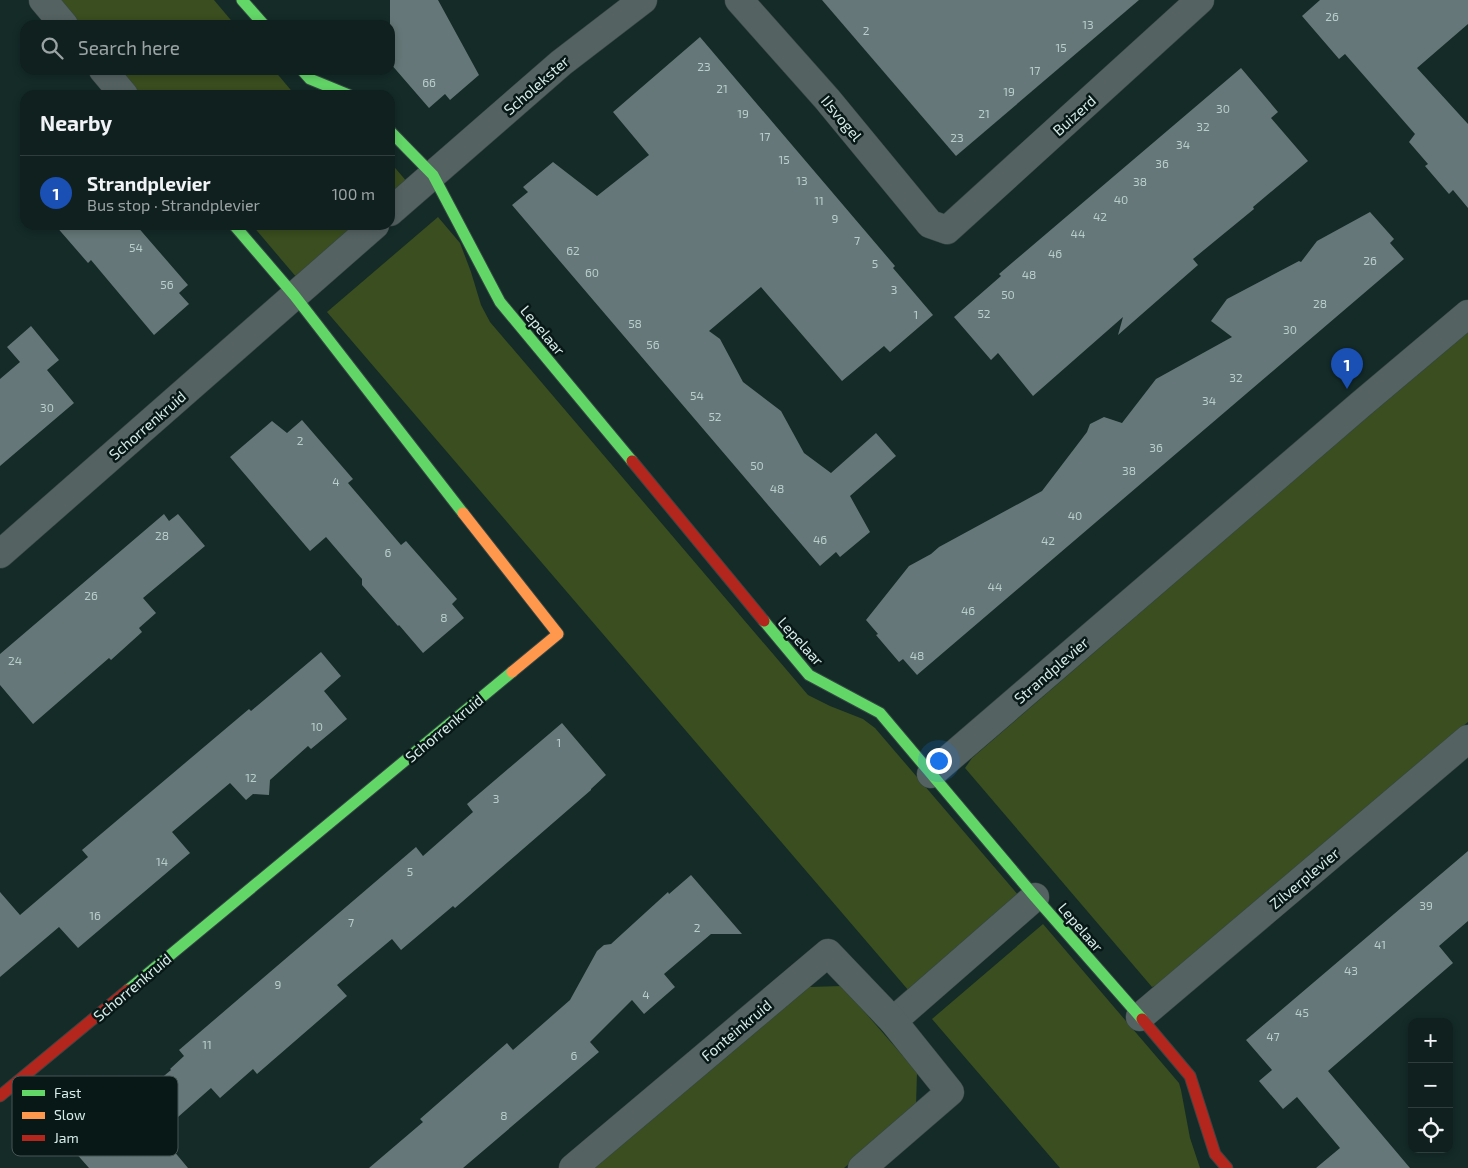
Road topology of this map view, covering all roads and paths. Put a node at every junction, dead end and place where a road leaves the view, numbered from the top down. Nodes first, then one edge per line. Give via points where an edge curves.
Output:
1 (43, 0) edge
2 (242, 0) edge
3 (643, 0) edge
4 (739, 0) edge
5 (1200, 0) edge
6 (60, 20) edge
7 (260, 20) edge
8 (107, 75) edge
9 (306, 75) edge
10 (120, 90) edge
11 (338, 90) edge
12 (395, 136) edge
13 (433, 174) junction
14 (395, 208) edge
15 (238, 230) edge
16 (369, 230) edge
17 (948, 230) joint
18 (294, 295) junction
19 (1468, 314) edge
20 (0, 554) edge
21 (1468, 739) edge
22 (931, 774) junction
23 (1035, 898) junction
24 (1140, 1017) junction
25 (893, 1021) junction
26 (24, 1076) edge
27 (12, 1086) edge
28 (0, 1096) edge
29 (573, 1168) edge
30 (862, 1168) edge
31 (1227, 1168) edge

1 - 6 street
2 - 7 street
3 - 13 street, Scholekster via 561,63
4 - 17 street, IJsvogel via 827,99 930,224
5 - 17 street, Buizerd
8 - 10 street
9 - 11 street
12 - 13 street, Lepelaar
13 - 14 street
13 - 22 street, Lepelaar via 500,302 808,675 880,713
15 - 18 street, Schorrenkruid
16 - 18 street, Schorrenkruid
18 - 20 street, Schorrenkruid
18 - 26 street, Schorrenkruid via 558,634
19 - 22 street, Strandplevier
21 - 24 street, Zilverplevier
22 - 23 street, Lepelaar
23 - 24 street, Lepelaar
23 - 25 street
24 - 31 street, Lepelaar via 1190,1076 1215,1154
25 - 29 street, Fonteinkruid via 828,954
25 - 30 street, Fonteinkruid via 950,1092
27 - 28 street, Schorrenkruid

